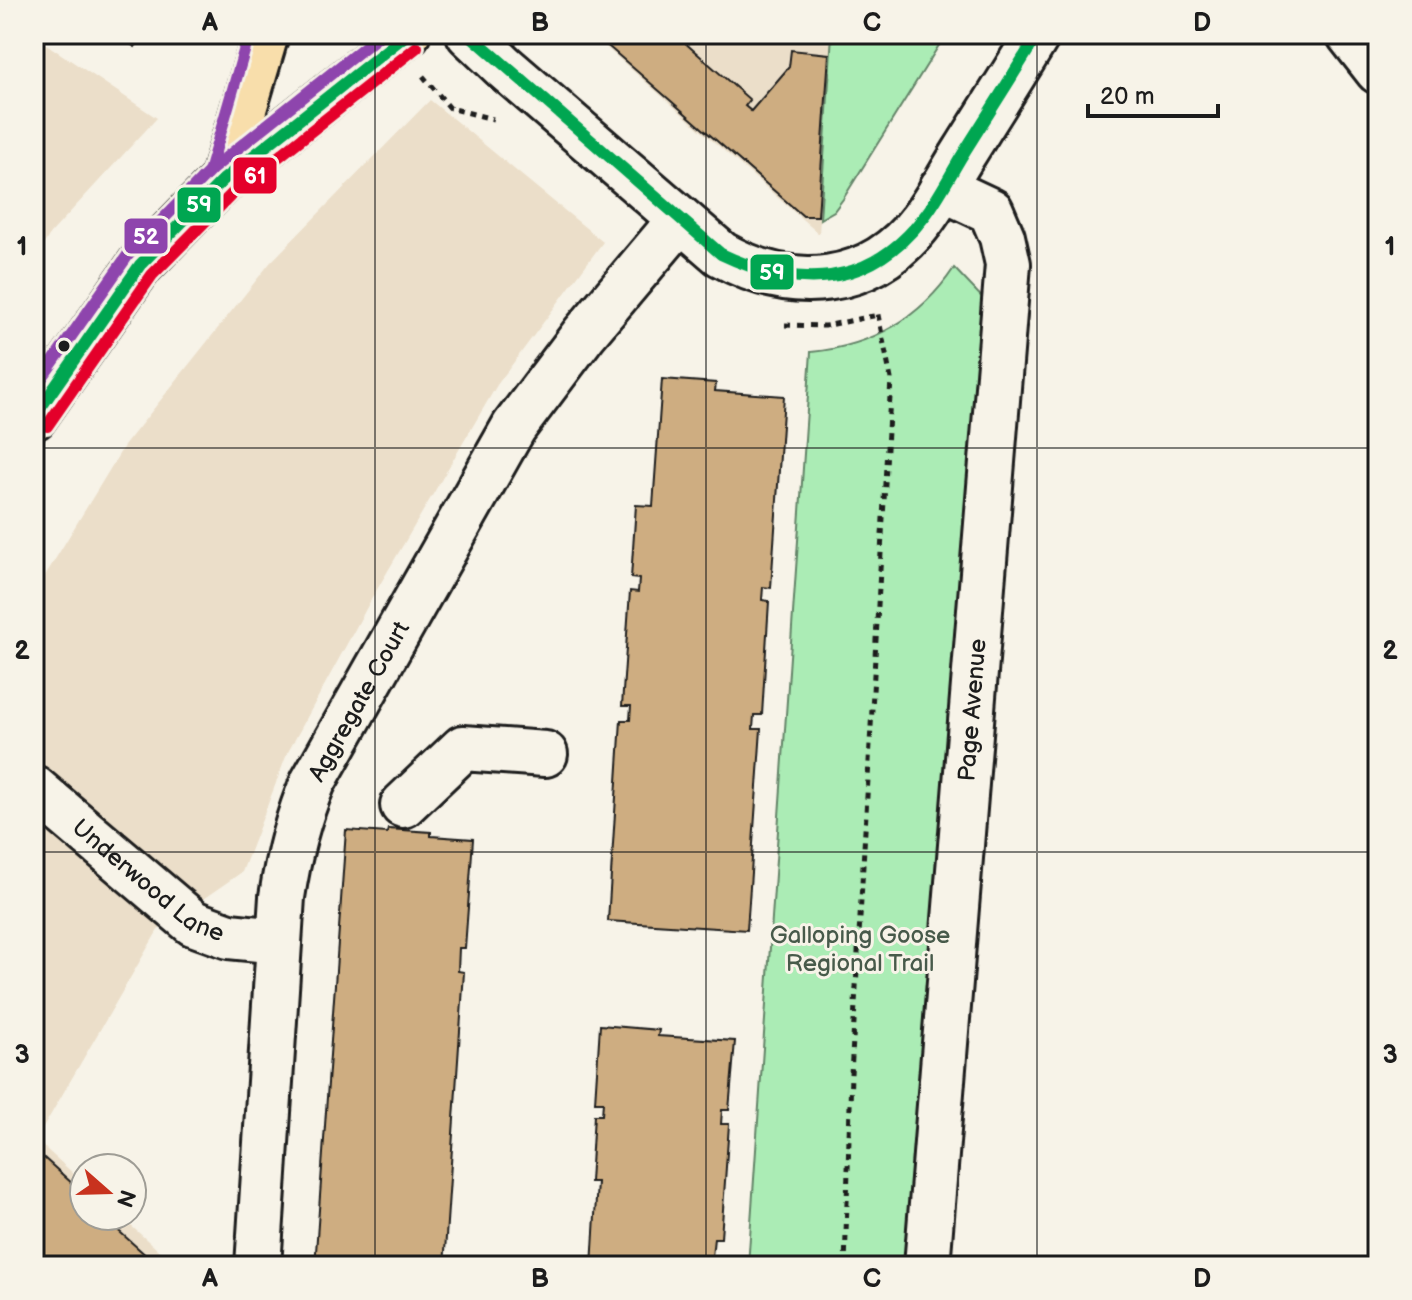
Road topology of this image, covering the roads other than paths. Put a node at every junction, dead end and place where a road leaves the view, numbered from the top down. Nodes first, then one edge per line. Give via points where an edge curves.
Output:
1 (266, 34) edge
2 (407, 34) edge
3 (469, 34) edge
4 (1038, 34) edge
5 (1349, 34) edge
6 (1378, 71) edge
7 (223, 180) junction
8 (942, 188) junction
9 (680, 220) junction
10 (34, 417) edge
11 (545, 754) dead end
12 (34, 788) edge
13 (403, 805) dead end
14 (279, 941) junction
15 (258, 1266) edge
16 (927, 1266) edge

1 - 7 main road
2 - 7 main road
3 - 9 street
4 - 8 street
5 - 6 street
7 - 10 main road via 140,265
8 - 9 street via 896,248 841,276 792,279 742,266
8 - 16 street, Page Avenue via 991,211 1008,264
9 - 14 street, Aggregate Court via 514,427 313,782 288,857
11 - 13 street via 463,748
12 - 14 street, Underwood Lane via 193,923 229,936
14 - 15 street, Aggregate Court

